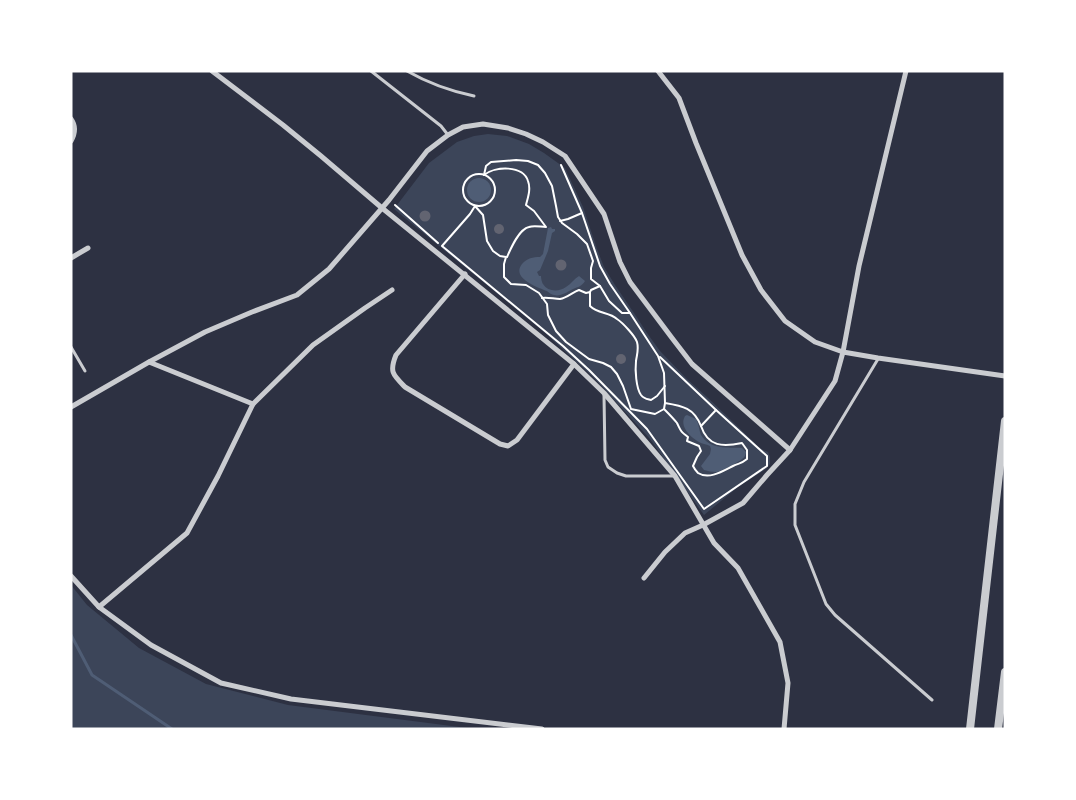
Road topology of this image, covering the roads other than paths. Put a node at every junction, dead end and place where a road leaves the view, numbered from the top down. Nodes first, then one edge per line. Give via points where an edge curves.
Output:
1 (212, 71) edge
2 (371, 71) edge
3 (407, 71) edge
4 (658, 71) edge
5 (906, 71) edge
6 (474, 96) dead end
7 (71, 120) edge
8 (448, 135) junction
9 (71, 141) edge
10 (382, 208) junction
11 (88, 248) dead end
12 (71, 258) edge
13 (465, 274) junction
14 (392, 290) dead end
15 (71, 347) edge
16 (843, 352) junction
17 (878, 358) junction
18 (149, 362) junction
19 (574, 364) junction
20 (86, 372) dead end
21 (1005, 376) edge
22 (604, 393) junction
23 (253, 404) junction
24 (71, 406) edge
25 (1005, 421) edge
26 (790, 450) junction
27 (675, 476) junction
28 (703, 525) junction
29 (71, 576) edge
30 (644, 578) dead end
31 (99, 607) junction
32 (1005, 672) edge
33 (932, 700) dead end
34 (542, 729) edge
35 (784, 729) edge
36 (970, 729) edge
37 (998, 729) edge

1 - 10 street via 283,125
2 - 8 lane
3 - 6 lane via 448,90
4 - 16 street via 679,98 742,255 761,290 785,321 815,342
5 - 16 street via 859,266
7 - 9 street via 74,124
8 - 10 street via 428,151
8 - 26 street via 463,127 483,124 508,128 544,142 565,156 604,214 630,282 672,338 692,364
10 - 13 street
10 - 18 street via 329,269 297,295 204,332
11 - 12 street
13 - 19 street
13 - 19 street via 396,355 392,365 394,376 405,387 508,446 517,440
14 - 23 street via 313,346
15 - 20 lane
16 - 17 street
16 - 26 street via 835,381
17 - 21 street
17 - 33 lane via 804,482 795,504 795,525 826,604
18 - 23 street
18 - 24 street
19 - 22 street
22 - 27 street
22 - 27 lane via 604,460 608,467 626,476
23 - 31 street via 187,533
25 - 36 street
26 - 28 street via 743,503
27 - 28 street
28 - 30 street via 685,534
28 - 35 street via 714,543 738,568 780,642 788,683
29 - 31 street
31 - 34 street via 151,645 221,683 290,699
32 - 37 street

